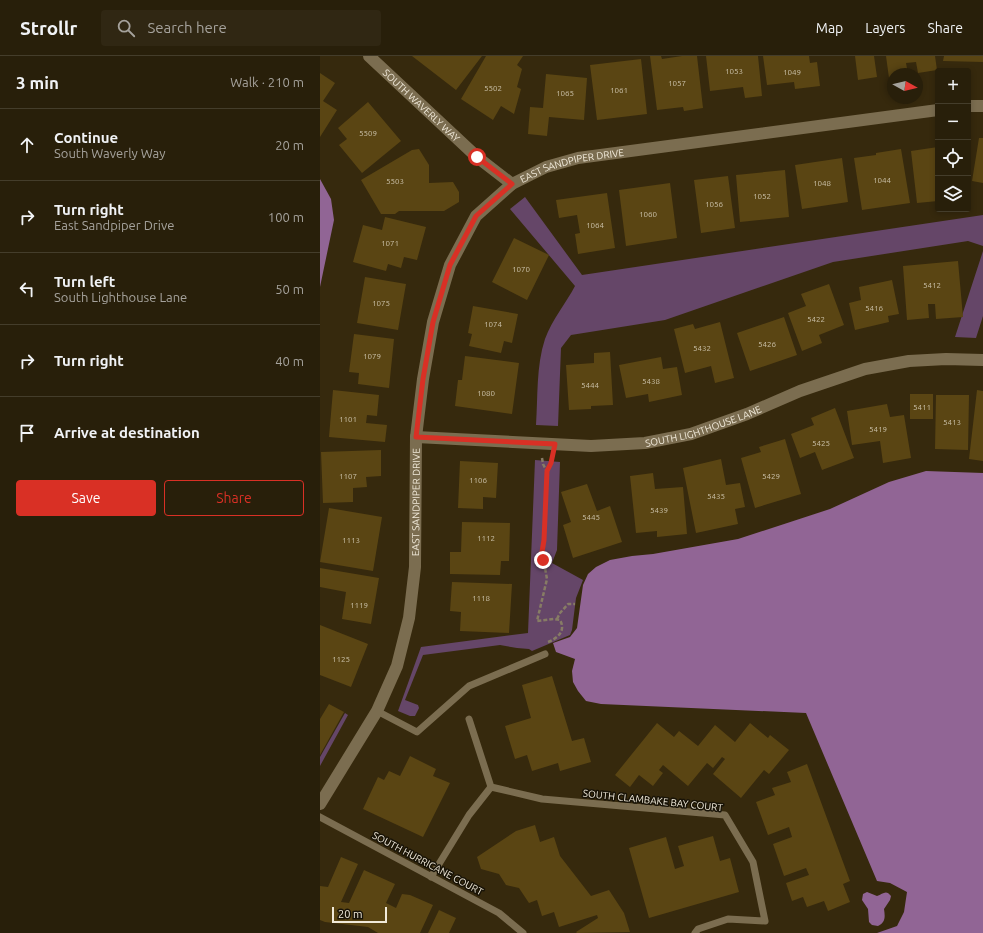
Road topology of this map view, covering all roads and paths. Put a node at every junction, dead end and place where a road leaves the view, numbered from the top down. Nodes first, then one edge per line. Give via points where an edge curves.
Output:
1 (369, 56) edge
2 (971, 106) edge
3 (983, 106) edge
4 (935, 110) edge
5 (512, 184) junction
6 (983, 360) edge
7 (416, 437) junction
8 (555, 444) junction
9 (575, 604) dead end
10 (557, 619) junction
11 (544, 643) dead end
12 (545, 654) dead end
13 (377, 711) junction
14 (469, 719) dead end
15 (491, 787) junction
16 (320, 804) edge
17 (320, 817) edge
18 (431, 877) junction
19 (523, 933) edge
20 (695, 933) edge

1 - 5 street, SOUTH WAVERLY WAY via 477,157
2 - 3 street
4 - 5 street, EAST SANDPIPER DRIVE via 578,158 546,167
5 - 7 street, EAST SANDPIPER DRIVE via 476,216 450,265 433,322
6 - 8 street, SOUTH LIGHTHOUSE LANE via 909,361 864,370 800,391 691,434 645,443 591,446
7 - 8 street, SOUTH LIGHTHOUSE LANE
7 - 13 street, EAST SANDPIPER DRIVE via 415,567 409,618 397,666
8 - 10 path via 546,476 542,552 547,579 537,621
9 - 10 path via 568,604
10 - 11 path via 562,624 561,634
12 - 13 lane via 469,686 417,732
13 - 16 street, EAST SANDPIPER DRIVE
14 - 15 lane
15 - 18 lane via 469,815
15 - 20 lane, SOUTH CLAMBAKE BAY COURT via 542,799 725,815 753,862 765,921 728,919 698,929
17 - 18 lane, SOUTH HURRICANE COURT
18 - 19 lane, SOUTH HURRICANE COURT via 499,913

